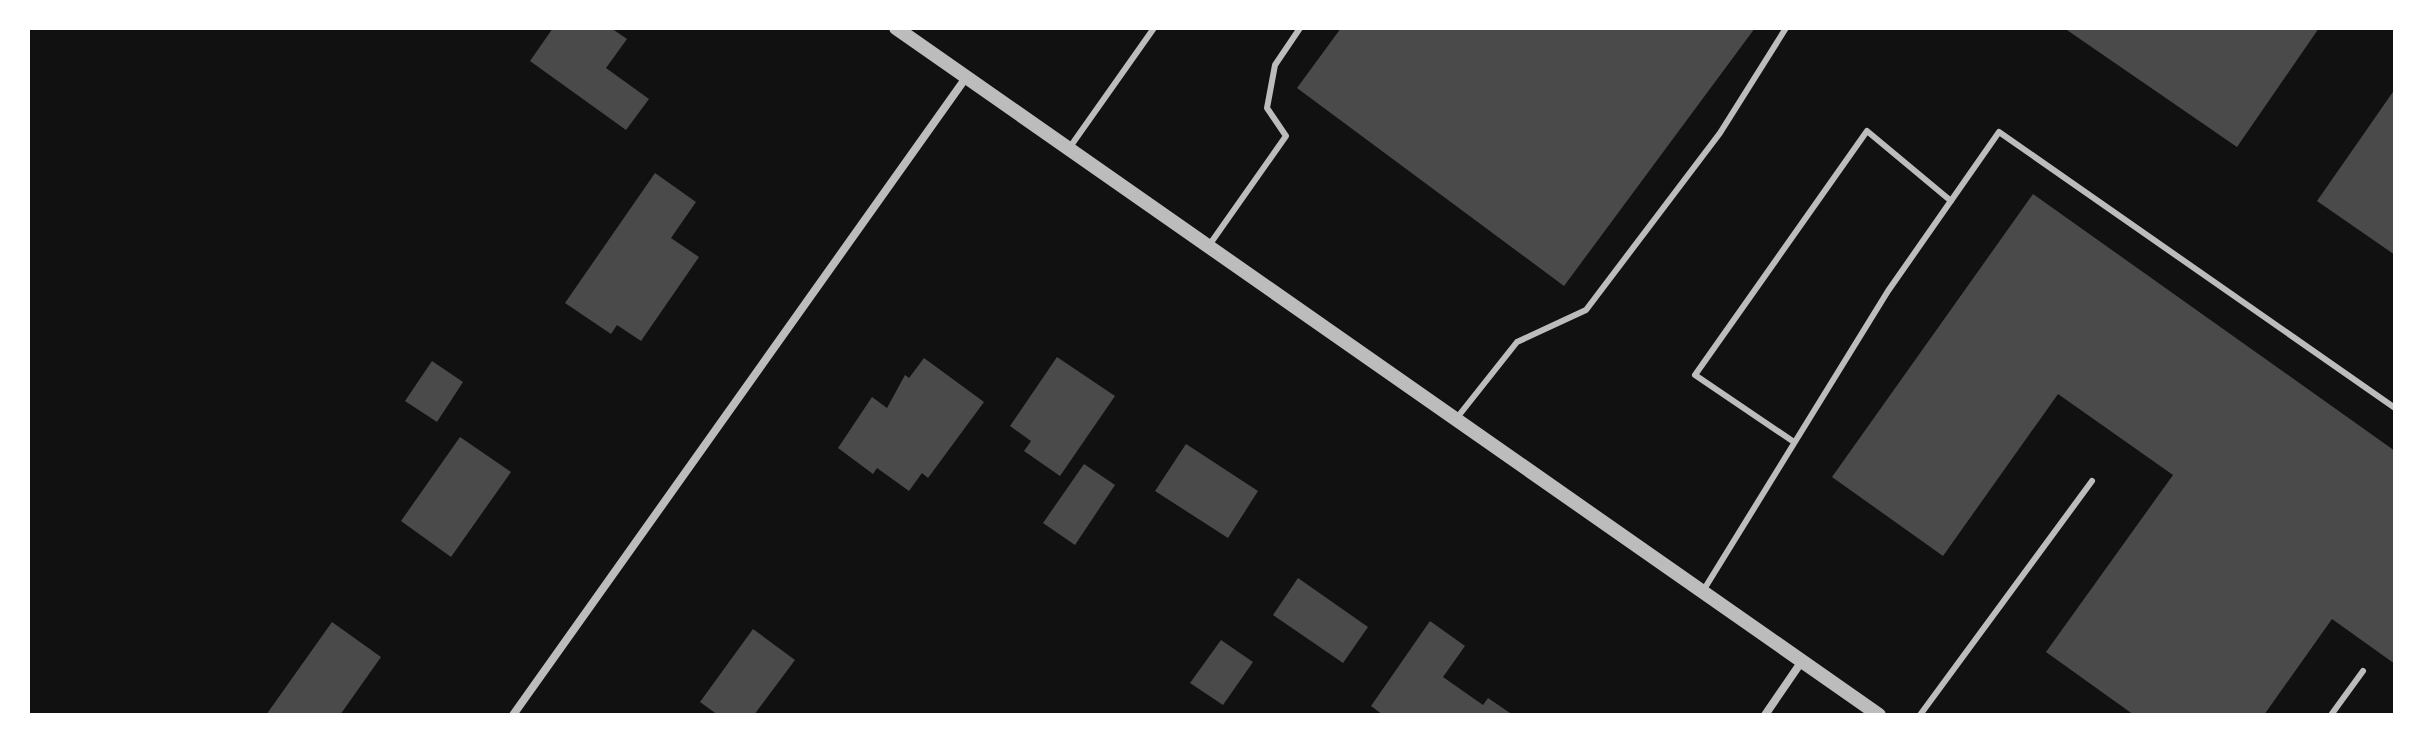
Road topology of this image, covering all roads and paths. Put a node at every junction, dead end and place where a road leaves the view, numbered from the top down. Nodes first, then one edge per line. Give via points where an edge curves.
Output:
1 (896, 28) edge
2 (1154, 28) edge
3 (1300, 28) edge
4 (1786, 28) edge
5 (965, 79) junction
6 (1067, 150) junction
7 (1951, 201) junction
8 (1208, 247) junction
9 (2395, 408) edge
10 (1456, 420) junction
11 (1794, 442) junction
12 (2092, 481) dead end
13 (1703, 591) junction
14 (1802, 661) junction
15 (2363, 671) dead end
16 (513, 715) edge
17 (1765, 715) edge
18 (1879, 715) edge
19 (1920, 715) edge
20 (2331, 715) edge

1 - 5 street
2 - 6 lane
3 - 8 lane via 1275,65 1267,108 1286,136
4 - 10 lane via 1720,133 1586,310 1517,342
5 - 6 street
5 - 16 street
6 - 8 street
7 - 9 lane via 1999,132
7 - 11 lane
7 - 11 lane via 1867,131 1695,375
8 - 10 street
10 - 13 street
11 - 13 lane
12 - 19 lane
13 - 14 street
14 - 17 street
14 - 18 street
15 - 20 lane

